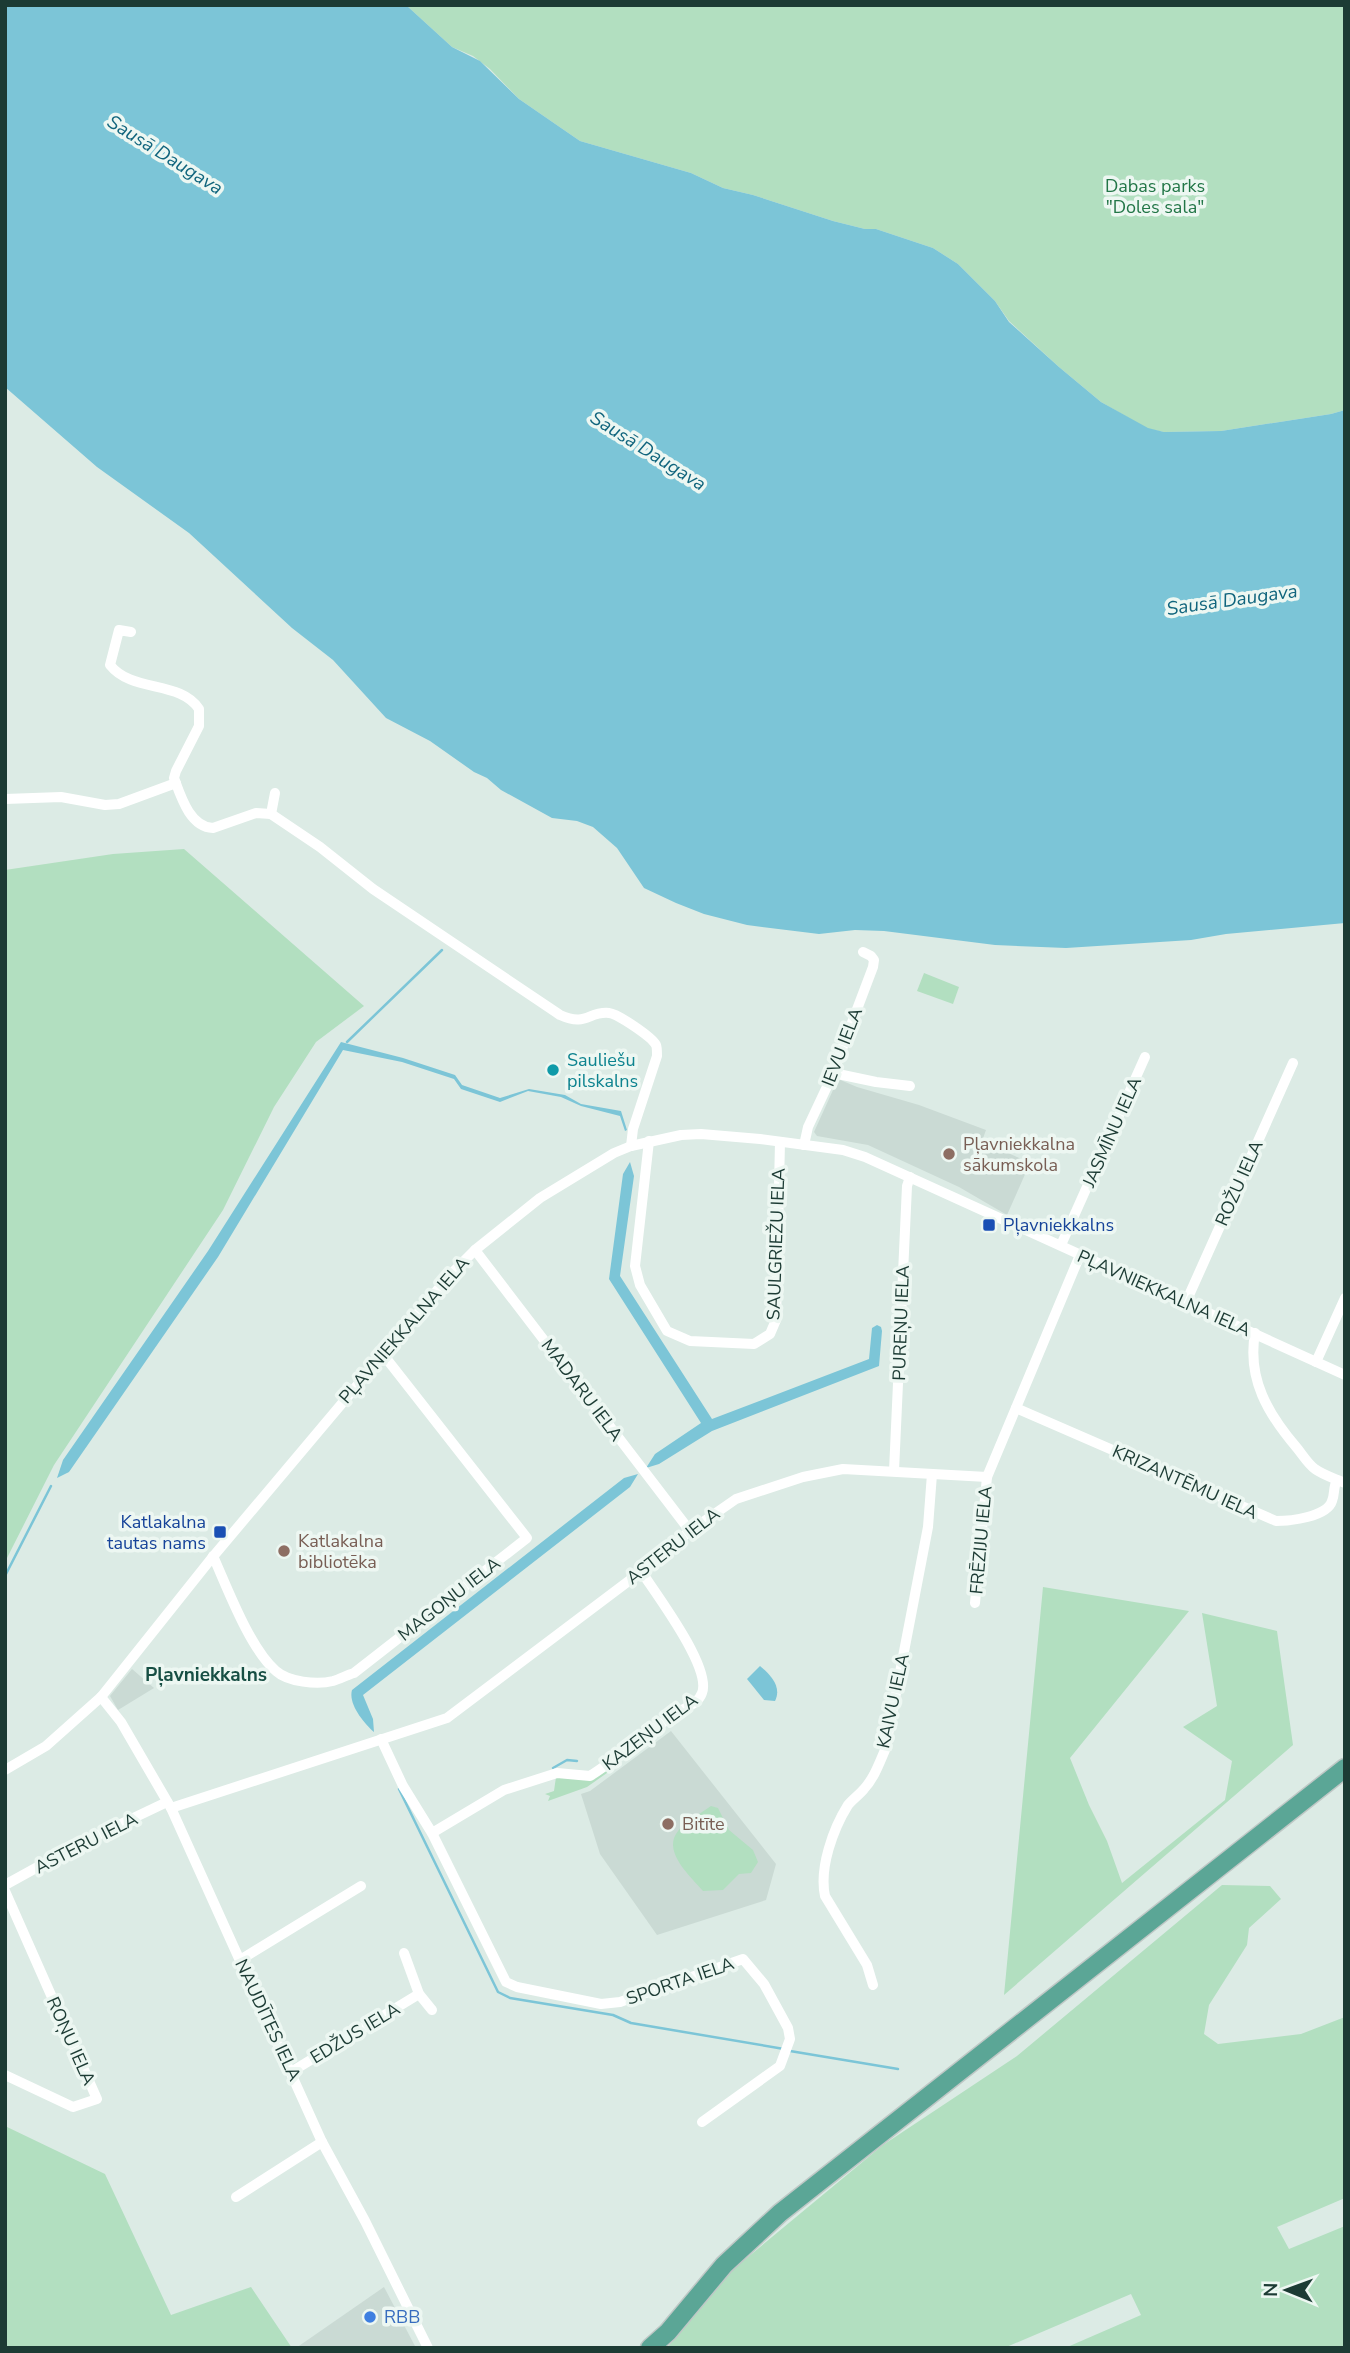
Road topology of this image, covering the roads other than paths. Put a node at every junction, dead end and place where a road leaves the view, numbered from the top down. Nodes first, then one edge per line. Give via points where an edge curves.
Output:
1 (131, 632) dead end
2 (176, 783) junction
3 (275, 793) dead end
4 (5, 799) edge
5 (271, 814) junction
6 (863, 952) dead end
7 (1145, 1057) dead end
8 (1293, 1063) dead end
9 (834, 1070) junction
10 (910, 1086) dead end
11 (649, 1141) junction
12 (780, 1142) junction
13 (804, 1145) junction
14 (631, 1146) junction
15 (910, 1177) junction
16 (1060, 1245) junction
17 (475, 1250) junction
18 (1080, 1255) junction
19 (1345, 1298) edge
20 (1186, 1302) junction
21 (1255, 1333) junction
22 (382, 1353) junction
23 (1316, 1362) junction
24 (1345, 1375) edge
25 (1016, 1408) junction
26 (894, 1471) junction
27 (933, 1474) junction
28 (986, 1477) junction
29 (1341, 1481) edge
30 (690, 1531) junction
31 (213, 1556) junction
32 (641, 1571) junction
33 (975, 1604) dead end
34 (101, 1697) junction
35 (381, 1739) junction
36 (1345, 1768) edge
37 (5, 1770) edge
38 (169, 1805) junction
39 (432, 1833) junction
40 (5, 1885) edge
41 (361, 1886) dead end
42 (5, 1891) edge
43 (404, 1952) dead end
44 (240, 1960) junction
45 (873, 1985) dead end
46 (419, 1994) junction
47 (432, 2010) dead end
48 (291, 2072) junction
49 (5, 2075) edge
50 (702, 2122) dead end
51 (322, 2142) junction
52 (236, 2197) dead end
53 (665, 2340) edge
54 (428, 2348) edge
55 (650, 2348) edge

1 - 2 street via 120,630 112,652 110,665 118,675 181,695 199,709 199,726 176,771
2 - 4 street via 119,804 61,797
2 - 5 street via 193,820 206,828 257,813
3 - 5 street
5 - 14 street via 560,1015 580,1021 599,1014 615,1015 650,1038 657,1056
6 - 9 street, IEVU IELA via 874,960 873,967
7 - 16 street, JASMĪNU IELA
8 - 20 street, ROŽU IELA
9 - 10 street
9 - 13 street, IEVU IELA
11 - 12 street, PĻAVNIEKKALNA IELA via 701,1134
11 - 12 street, SAULGRIEŽU IELA via 635,1266 640,1284 667,1331 690,1341 754,1344 770,1334 776,1320
11 - 14 street, PĻAVNIEKKALNA IELA
12 - 13 street, PĻAVNIEKKALNA IELA
13 - 15 street, PĻAVNIEKKALNA IELA via 854,1154
14 - 17 street, PĻAVNIEKKALNA IELA via 540,1198
15 - 16 street, PĻAVNIEKKALNA IELA
15 - 26 street, PUREŅU IELA via 906,1186
16 - 18 street, PĻAVNIEKKALNA IELA
17 - 22 street, PĻAVNIEKKALNA IELA
17 - 30 street, MADARU IELA
18 - 20 street, PĻAVNIEKKALNA IELA
18 - 25 street
19 - 23 street
20 - 21 street, PĻAVNIEKKALNA IELA
21 - 23 street, PĻAVNIEKKALNA IELA
21 - 29 street via 1252,1359 1258,1388 1283,1432 1315,1469
22 - 31 street, PĻAVNIEKKALNA IELA
22 - 31 street, MAGOŅU IELA via 527,1538 354,1672 332,1682 304,1682 271,1666 251,1638
23 - 24 street, PĻAVNIEKKALNA IELA
25 - 28 street
25 - 29 street, KRIZANTĒMU IELA via 1276,1521 1307,1517 1327,1508
26 - 27 street, ASTERU IELA
26 - 30 street, ASTERU IELA via 843,1469 765,1488 736,1499
27 - 28 street, ASTERU IELA
27 - 45 street, KAIVU IELA via 928,1527 884,1750 875,1774 843,1815 824,1872 825,1896 867,1965
28 - 33 street, FRĒZIJU IELA
30 - 32 street, ASTERU IELA
31 - 34 street, PĻAVNIEKKALNA IELA
32 - 35 street, ASTERU IELA via 447,1718
32 - 39 street, KAZEŅU IELA via 702,1672 704,1684 697,1701 590,1776 557,1773 504,1790
34 - 37 street, PĻAVNIEKKALNA IELA via 46,1746
34 - 38 street, NAUDĪTES IELA via 121,1722
35 - 38 street, ASTERU IELA
35 - 39 street, SPORTA IELA
36 - 53 main road via 780,2213 724,2265
38 - 40 street, ASTERU IELA via 83,1842
38 - 44 street, NAUDĪTES IELA
39 - 50 street, SPORTA IELA via 506,1982 517,1987 601,2004 620,2002 743,1959 764,1984 790,2039 780,2066
41 - 44 street
42 - 49 street, ROŅU IELA via 97,2099 73,2107
43 - 46 street
44 - 48 street, NAUDĪTES IELA
46 - 47 street
46 - 48 street, EDŽUS IELA
48 - 51 street, NAUDĪTES IELA
51 - 52 street
51 - 54 street, NAUDĪTES IELA
53 - 55 main road

